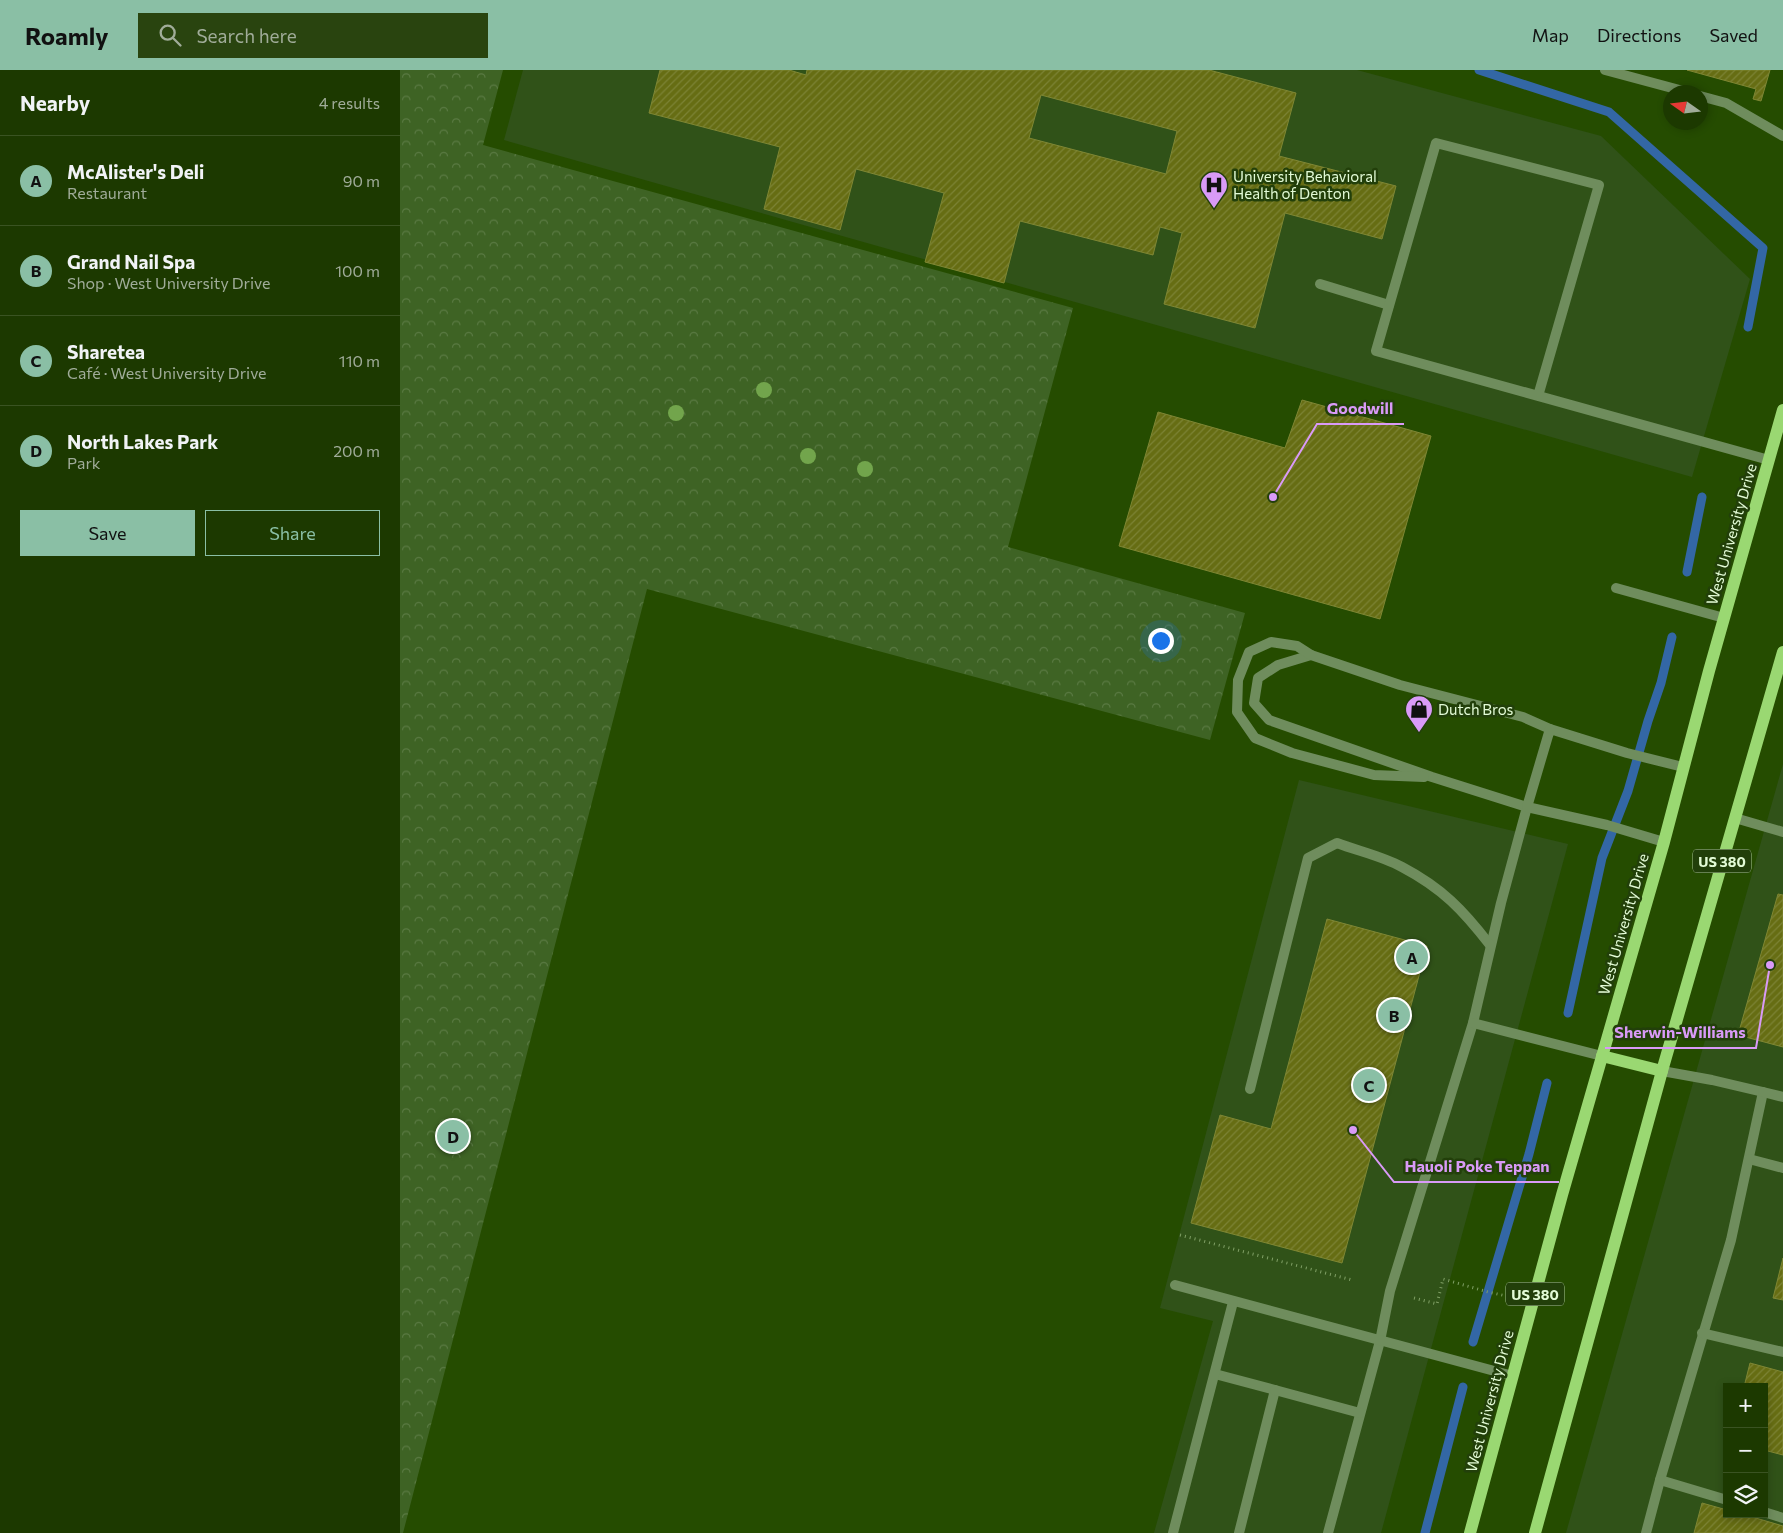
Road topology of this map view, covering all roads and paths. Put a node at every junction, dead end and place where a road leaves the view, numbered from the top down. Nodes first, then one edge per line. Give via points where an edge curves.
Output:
1 (1605, 70) edge
2 (1663, 86) edge
3 (1708, 98) edge
4 (1783, 136) edge
5 (1320, 284) dead end
6 (1389, 305) junction
7 (1538, 396) junction
8 (1783, 410) edge
9 (1769, 460) junction
10 (1616, 588) dead end
11 (1724, 618) junction
12 (1783, 652) edge
13 (1310, 654) junction
14 (1550, 729) junction
15 (1683, 767) junction
16 (1432, 777) junction
17 (1527, 808) junction
18 (1735, 818) junction
19 (1783, 832) edge
20 (1664, 842) junction
21 (1490, 945) junction
22 (1473, 1023) junction
23 (1602, 1056) junction
24 (1662, 1072) junction
25 (1250, 1089) dead end
26 (1763, 1092) junction
27 (1783, 1097) edge
28 (1749, 1159) junction
29 (1783, 1168) edge
30 (1180, 1235) dead end
31 (1352, 1280) dead end
32 (1175, 1285) dead end
33 (1511, 1297) dead end
34 (1414, 1298) dead end
35 (1234, 1302) junction
36 (1702, 1333) junction
37 (1380, 1341) junction
38 (1783, 1352) edge
39 (1215, 1374) junction
40 (1512, 1376) junction
41 (1275, 1390) junction
42 (1360, 1413) junction
43 (1660, 1480) junction
44 (1723, 1499) edge
45 (1768, 1513) edge
46 (1783, 1518) edge
47 (1173, 1533) edge
48 (1239, 1533) edge
49 (1328, 1533) edge
50 (1470, 1533) edge
51 (1536, 1533) edge
52 (1646, 1533) edge

1 - 2 lane
3 - 4 lane via 1726,103
5 - 6 lane
6 - 7 lane via 1376,351
6 - 7 lane via 1436,143 1598,185
7 - 9 lane
8 - 9 main road, West University Drive / US 380
9 - 11 main road, West University Drive / US 380
10 - 11 lane
11 - 15 main road, West University Drive / US 380
12 - 18 main road, US 380
13 - 14 lane via 1400,685 1523,717
13 - 16 lane via 1278,665 1258,678 1254,702 1269,720
13 - 16 lane via 1297,646 1271,642 1249,652 1238,680 1237,712 1255,738 1292,753 1374,775
14 - 15 lane
14 - 17 lane
15 - 20 main road, West University Drive / US 380
16 - 17 lane
17 - 20 lane via 1607,825
17 - 21 lane
18 - 19 lane
18 - 24 main road, US 380
20 - 23 main road, West University Drive / US 380
21 - 22 lane
21 - 25 lane via 1466,913 1440,890 1401,866 1337,843 1308,858
22 - 23 lane
22 - 37 lane via 1390,1291
23 - 24 main road
23 - 40 main road, West University Drive / US 380
24 - 26 lane
24 - 51 main road, US 380
26 - 27 lane
26 - 28 lane
28 - 29 lane
28 - 36 lane via 1731,1240
30 - 31 path
32 - 35 lane
33 - 34 path via 1444,1279 1437,1304
35 - 37 lane
35 - 39 lane
36 - 38 lane
36 - 43 lane
37 - 40 lane
37 - 42 lane
39 - 41 lane
39 - 47 lane
40 - 50 main road, West University Drive / US 380
41 - 42 lane
41 - 48 lane
42 - 49 lane
43 - 44 lane
43 - 52 lane
45 - 46 lane

